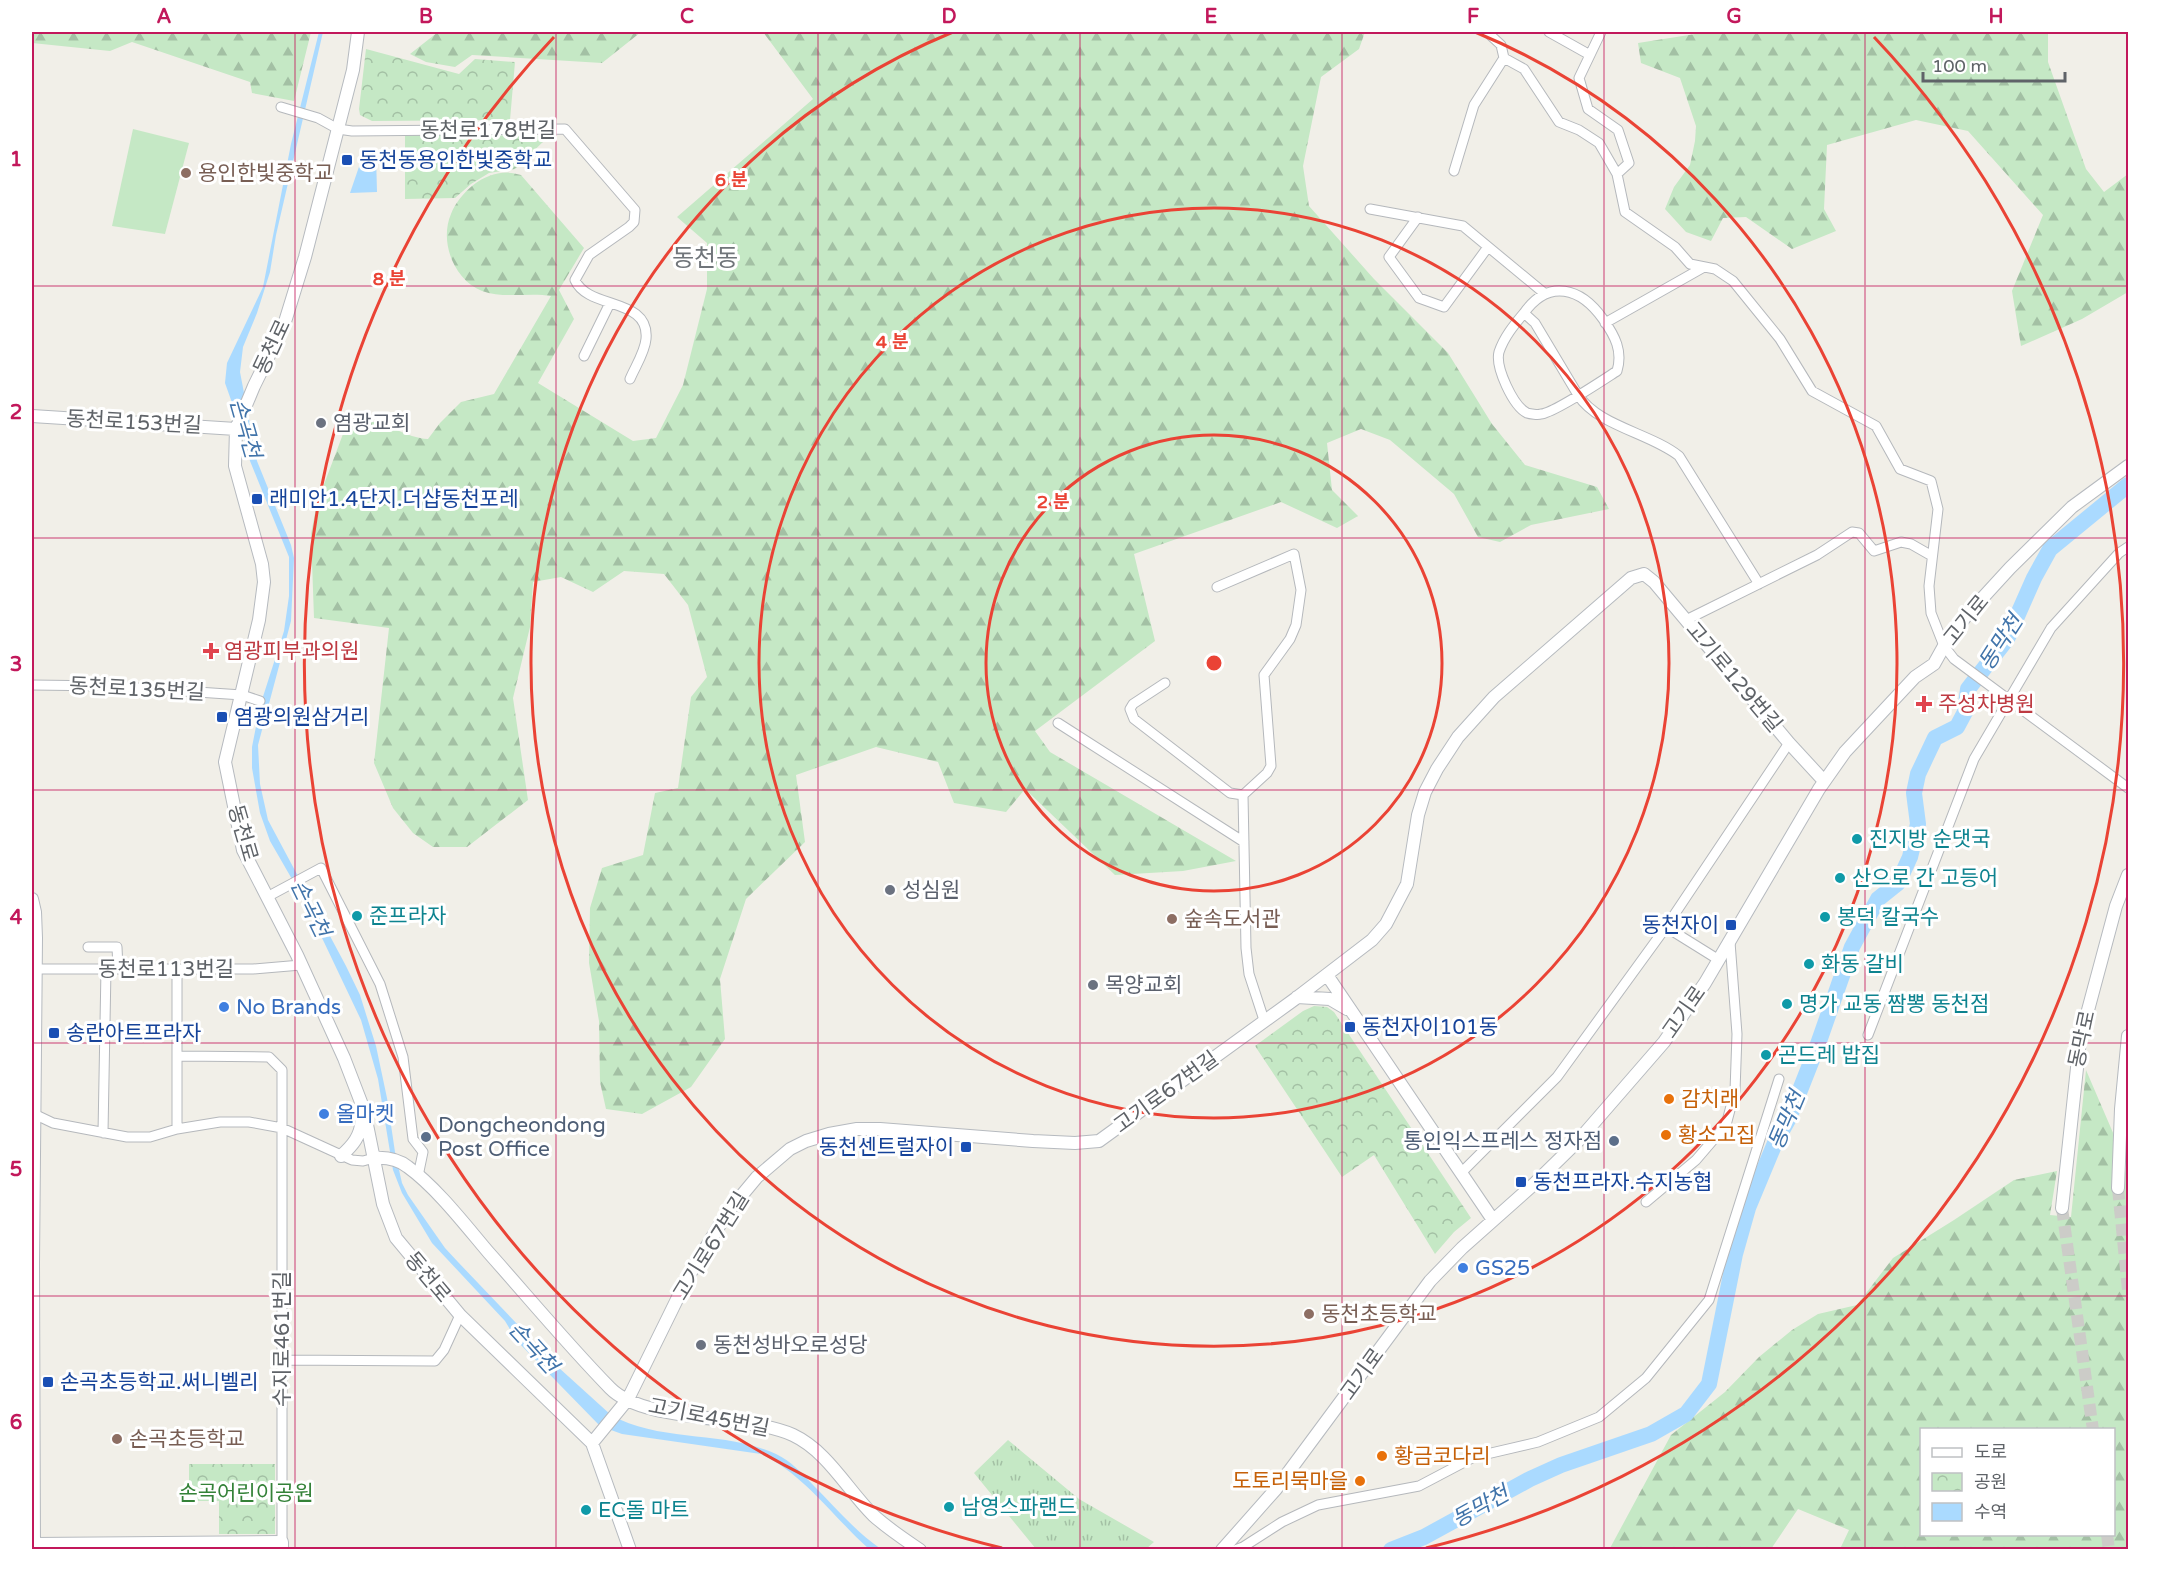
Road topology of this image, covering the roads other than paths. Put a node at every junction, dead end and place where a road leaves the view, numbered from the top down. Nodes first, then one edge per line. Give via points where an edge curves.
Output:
1 (358, 32) edge
2 (1488, 32) edge
3 (1549, 32) edge
4 (1601, 32) edge
5 (1590, 55) junction
6 (1504, 58) junction
7 (281, 107) dead end
8 (338, 129) junction
9 (1454, 171) dead end
10 (1617, 174) junction
11 (1370, 209) dead end
12 (1418, 217) junction
13 (1488, 247) junction
14 (1704, 267) junction
15 (1544, 293) junction
16 (610, 303) junction
17 (1524, 313) junction
18 (1605, 323) junction
19 (584, 356) dead end
20 (630, 379) dead end
21 (1578, 395) junction
22 (32, 416) edge
23 (236, 429) junction
24 (2128, 466) edge
25 (2128, 546) edge
26 (1932, 556) junction
27 (1644, 574) joint
28 (1759, 584) junction
29 (1217, 586) dead end
30 (1686, 620) junction
31 (1944, 646) junction
32 (1165, 682) dead end
33 (32, 685) edge
34 (242, 695) junction
35 (2010, 699) junction
36 (260, 701) dead end
37 (1058, 723) dead end
38 (1789, 743) junction
39 (1824, 782) junction
40 (2128, 788) edge
41 (1243, 795) junction
42 (1244, 842) junction
43 (2128, 875) edge
44 (267, 897) junction
45 (32, 899) edge
46 (1666, 927) junction
47 (1730, 942) junction
48 (88, 947) dead end
49 (1719, 960) junction
50 (301, 965) junction
51 (34, 969) edge
52 (106, 969) junction
53 (118, 969) junction
54 (177, 969) junction
55 (1327, 975) junction
56 (1298, 997) junction
57 (1352, 1012) junction
58 (1264, 1020) junction
59 (1868, 1035) dead end
60 (2128, 1036) edge
61 (178, 1056) junction
62 (1779, 1079) dead end
63 (364, 1110) junction
64 (33, 1114) edge
65 (282, 1128) junction
66 (177, 1129) junction
67 (103, 1133) junction
68 (341, 1156) junction
69 (374, 1158) junction
70 (414, 1172) junction
71 (1462, 1172) junction
72 (2118, 1188) tunnel mouth
73 (1646, 1202) dead end
74 (2062, 1208) tunnel mouth
75 (1493, 1220) junction
76 (32, 1264) edge
77 (460, 1315) junction
78 (282, 1360) junction
79 (628, 1399) junction
80 (595, 1439) junction
81 (282, 1546) edge
82 (34, 1547) edge
83 (1229, 1549) edge
84 (630, 1550) edge
85 (920, 1550) edge

1 - 8 street, 동천로
2 - 6 street via 1501,45
3 - 5 street
4 - 5 street
5 - 10 street via 1579,78 1588,109 1618,130 1629,163
6 - 9 street via 1474,105
6 - 10 street via 1524,69 1559,122 1599,143
7 - 8 street, 동천로178번길 via 318,118
8 - 16 street, 동천로178번길 via 565,129 636,210 630,227 589,255 575,280 581,291
8 - 23 street, 동천로 via 284,325
10 - 14 street via 1625,212 1675,247 1690,264
11 - 12 street
12 - 13 street via 1463,226
12 - 13 street via 1389,257 1419,298 1444,307
13 - 15 street
14 - 18 street
14 - 26 street via 1733,280 1780,339 1812,391 1876,426 1900,469 1931,481 1938,509
15 - 17 street
15 - 18 street via 1566,291 1582,296
16 - 19 street
16 - 20 street, 동천로178번길 via 636,314 645,329 645,345
17 - 21 street
17 - 21 street via 1498,354 1500,372 1518,404 1527,413 1541,414
18 - 21 street via 1620,351 1617,371
21 - 28 street via 1602,416 1679,456
22 - 23 street, 동천로153번길
23 - 34 street, 동천로 via 235,466 264,582
24 - 31 street, 고기로 via 2072,507 2010,568
25 - 35 street via 2051,628
26 - 28 street via 1901,542 1874,551 1859,533 1852,532
26 - 31 street via 1931,613
27 - 30 street, 고기로129번길
27 - 55 street, 고기로67번길 via 1631,578 1494,697 1458,737 1425,792 1407,884 1397,905 1372,940
28 - 30 street
29 - 41 street via 1294,554 1301,590 1296,625 1264,675 1271,766
30 - 38 street, 고기로129번길
31 - 35 street via 1954,659
31 - 39 street, 고기로 via 1934,664 1876,718
32 - 41 street via 1132,704 1134,719 1230,794
33 - 34 street, 동천로135번길
34 - 36 street, 동천로135번길
34 - 44 street, 동천로 via 225,762 243,850
35 - 40 street
35 - 59 street via 1974,759
37 - 42 street
38 - 39 street, 고기로129번길
38 - 46 street
39 - 47 street, 고기로
41 - 42 street
42 - 58 street via 1248,964
43 - 74 street, 동막로 via 2080,1040
44 - 50 street, 동천로
44 - 70 street via 321,868 380,984 397,1036 413,1139 423,1152
45 - 51 street
46 - 49 street
46 - 71 street via 1557,1077
47 - 49 street, 고기로
47 - 73 street via 1735,1091 1726,1125 1696,1160
48 - 53 street via 117,947
49 - 75 street, 고기로 via 1678,1023 1623,1092 1563,1156
50 - 54 street, 동천로113번길
50 - 63 street, 동천로
51 - 52 street, 동천로113번길
51 - 64 street
52 - 53 street, 동천로113번길
52 - 67 street
53 - 54 street, 동천로113번길
54 - 61 street
55 - 56 street, 고기로67번길
55 - 57 street
56 - 57 street via 1330,999
56 - 58 street, 고기로67번길
57 - 71 street
58 - 79 street, 고기로67번길 via 1099,1141 1033,1141 880,1128 829,1134 790,1149 757,1177 727,1213 688,1277
60 - 72 street
61 - 65 street, 수지로461번길 via 269,1057 282,1070
61 - 66 street
62 - 83 street via 1709,1300 1646,1378 1599,1417 1538,1442 1474,1457 1419,1486 1318,1505 1244,1546
63 - 68 street via 360,1133
63 - 69 street, 동천로
64 - 67 street via 53,1124
64 - 76 street
65 - 66 street via 220,1122
65 - 68 street
65 - 78 street, 수지로461번길
66 - 67 street via 150,1137
68 - 69 street via 363,1161
69 - 70 street via 392,1159
69 - 77 street, 동천로 via 383,1204 396,1238
70 - 79 street, 고기로45번길 via 613,1391
71 - 75 street
75 - 83 street, 고기로 via 1430,1281
76 - 82 street
77 - 78 street via 435,1361
77 - 80 street, 동천로
78 - 81 street, 수지로461번길
79 - 80 street, 고기로67번길
79 - 85 street, 고기로45번길 via 657,1410 762,1426 794,1436 809,1444 829,1464 874,1516
80 - 84 street, 동천로
81 - 82 street

